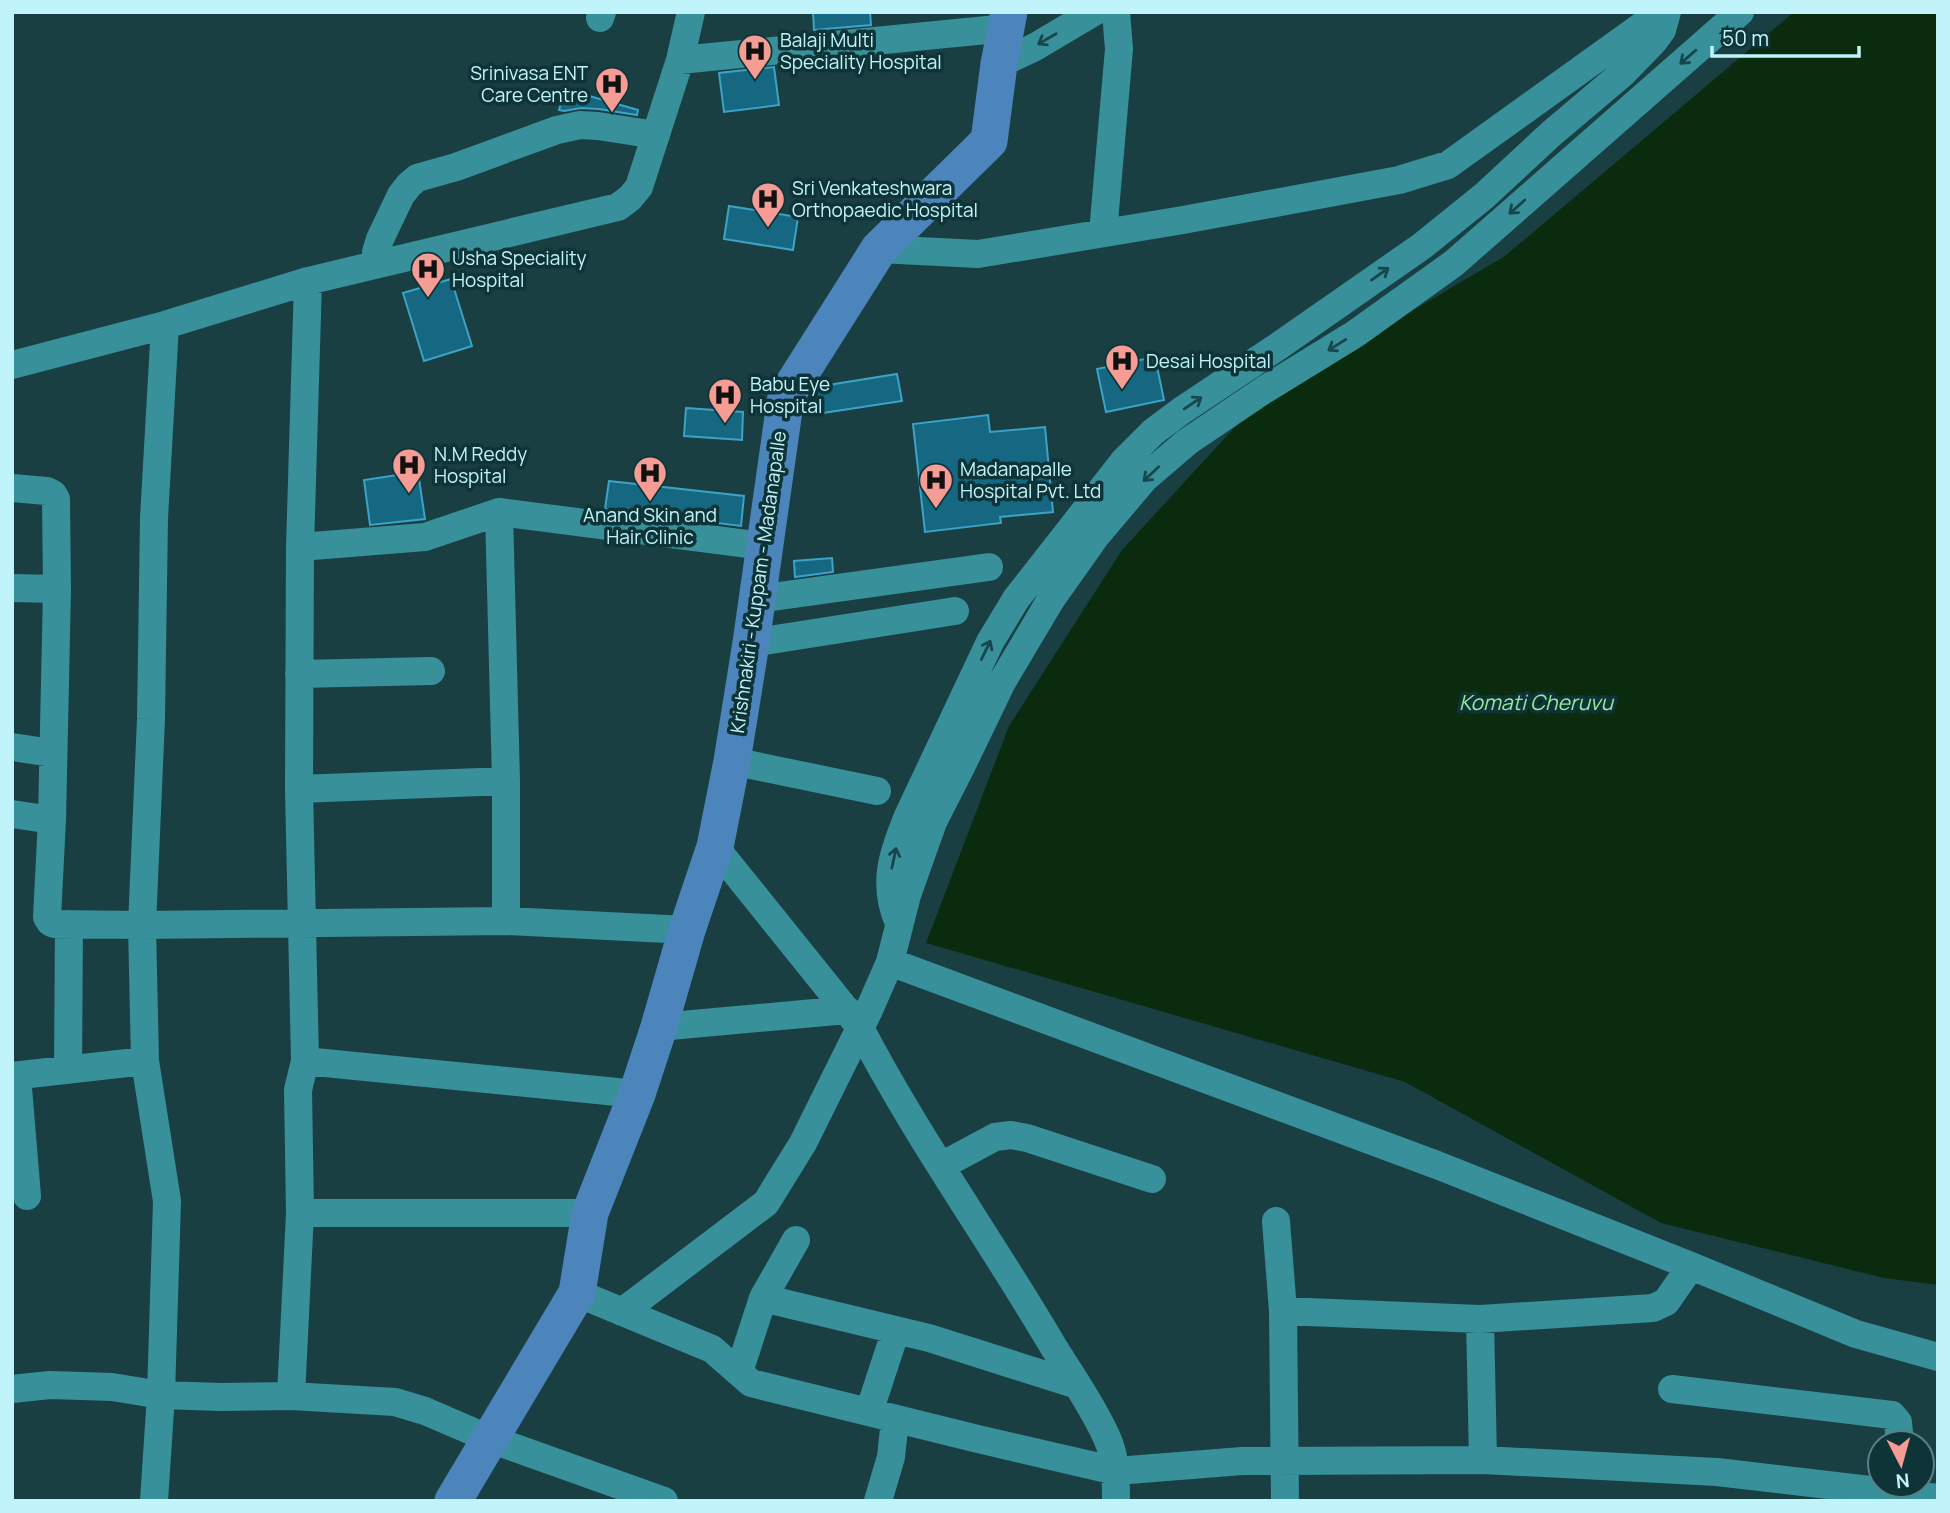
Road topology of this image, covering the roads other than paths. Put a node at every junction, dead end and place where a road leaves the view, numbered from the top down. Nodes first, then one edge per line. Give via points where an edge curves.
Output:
1 (691, 12) edge
2 (1094, 12) edge
3 (1116, 12) edge
4 (1740, 12) edge
5 (1656, 14) edge
6 (1008, 20) edge
7 (680, 60) junction
8 (999, 64) junction
9 (656, 135) junction
10 (1103, 233) junction
11 (879, 249) junction
12 (378, 264) junction
13 (308, 281) junction
14 (165, 326) junction
15 (12, 365) edge
16 (12, 488) edge
17 (499, 512) junction
18 (764, 546) junction
19 (300, 547) junction
20 (989, 567) dead end
21 (12, 588) edge
22 (57, 589) junction
23 (758, 599) junction
24 (955, 611) dead end
25 (751, 643) junction
26 (431, 671) dead end
27 (299, 674) junction
28 (12, 747) edge
29 (52, 753) junction
30 (732, 761) junction
31 (506, 781) junction
32 (299, 789) junction
33 (877, 791) dead end
34 (12, 814) edge
35 (52, 820) junction
36 (715, 847) junction
37 (506, 921) junction
38 (69, 924) junction
39 (303, 924) junction
40 (900, 924) junction
41 (142, 925) junction
42 (687, 930) junction
43 (890, 962) junction
44 (853, 1018) junction
45 (659, 1027) junction
46 (304, 1061) junction
47 (145, 1062) junction
48 (68, 1070) junction
49 (15, 1076) edge
50 (637, 1094) junction
51 (941, 1166) junction
52 (1152, 1179) dead end
53 (27, 1196) dead end
54 (300, 1213) junction
55 (590, 1213) junction
56 (1276, 1221) dead end
57 (796, 1240) dead end
58 (1691, 1266) junction
59 (577, 1293) junction
60 (763, 1298) junction
61 (1283, 1311) junction
62 (622, 1312) junction
63 (1480, 1319) junction
64 (896, 1330) junction
65 (1938, 1357) edge
66 (739, 1372) junction
67 (1077, 1385) junction
68 (12, 1389) edge
69 (1672, 1390) dead end
70 (161, 1395) junction
71 (291, 1396) junction
72 (882, 1415) junction
73 (1899, 1429) edge
74 (490, 1439) junction
75 (1483, 1460) junction
76 (1286, 1461) junction
77 (1116, 1471) junction
78 (1866, 1487) edge
79 (154, 1501) edge
80 (453, 1501) edge
81 (664, 1501) edge
82 (878, 1501) edge
83 (1116, 1501) edge
84 (1285, 1501) edge

1 - 7 street
2 -> 8 street
3 - 10 street via 1119,49
4 -> 40 street via 1454,263 1355,334 1187,442 1145,478 1058,590 1002,682 933,822
5 - 10 street via 1448,165 1399,180
40 -> 5 street via 889,884 897,843 990,642 1016,599 1124,461 1181,411 1422,246 1484,196 1654,41 1662,30
6 - 7 street
6 - 8 main road, Krishnakiri - Kuppam - Madanapalle
7 - 9 street
8 - 11 main road, Krishnakiri - Kuppam - Madanapalle via 989,141
9 - 12 street via 639,187 618,206
9 - 12 street via 580,125 417,178 401,195 380,239
10 - 11 street via 978,254
11 - 18 main road, Krishnakiri - Kuppam - Madanapalle via 786,396
12 - 13 street
13 - 14 street
13 - 19 street
14 - 15 street
14 - 41 street via 154,517
16 - 22 street via 47,491 56,499
17 - 18 street
17 - 19 street via 425,537
17 - 31 street
18 - 23 main road, Krishnakiri - Kuppam - Madanapalle
19 - 27 street
20 - 23 street
21 - 22 street
22 - 29 street
23 - 25 main road, Krishnakiri - Kuppam - Madanapalle
24 - 25 street
25 - 30 main road, Krishnakiri - Kuppam - Madanapalle
26 - 27 street
27 - 32 street
28 - 29 street
29 - 35 street
30 - 33 street
30 - 36 main road, Krishnakiri - Kuppam - Madanapalle
31 - 32 street
31 - 37 street
32 - 39 street
34 - 35 street
35 - 38 street via 47,917 54,924
36 - 42 main road, Krishnakiri - Kuppam - Madanapalle
36 - 44 street
37 - 39 street
37 - 42 street
38 - 41 street
38 - 48 street
39 - 41 street
39 - 46 street
40 - 43 street
41 - 47 street
42 - 45 main road, Krishnakiri - Kuppam - Madanapalle
43 - 44 street via 869,1010
43 - 58 street
44 - 45 street
44 - 51 street
44 - 62 street via 803,1143 766,1203
45 - 50 main road, Krishnakiri - Kuppam - Madanapalle
46 - 50 street
46 - 54 street via 298,1090
47 - 48 street
47 - 70 street via 167,1201
48 - 49 street
49 - 53 street
50 - 55 main road, Krishnakiri - Kuppam - Madanapalle
51 - 52 street via 995,1137 1011,1135
51 - 67 street
54 - 55 street
54 - 71 street
55 - 59 main road, Krishnakiri - Kuppam - Madanapalle
56 - 61 street
57 - 60 street
58 - 63 street via 1666,1302 1653,1308
58 - 65 street via 1856,1334
59 - 62 street
59 - 74 main road
60 - 64 street
60 - 66 street
61 - 63 street
61 - 76 street
62 - 66 street via 712,1349
63 - 75 street
64 - 67 street
64 - 72 street
66 - 72 street via 751,1383
67 - 77 street via 1108,1439
68 - 70 street via 113,1387
69 - 73 street via 1892,1415
70 - 71 street
70 - 79 street
71 - 74 street via 395,1402
72 - 77 street
72 - 82 street via 891,1457
74 - 80 main road
74 - 81 street
75 - 76 street
75 - 78 street via 1717,1472
76 - 77 street
76 - 84 street
77 - 83 street

